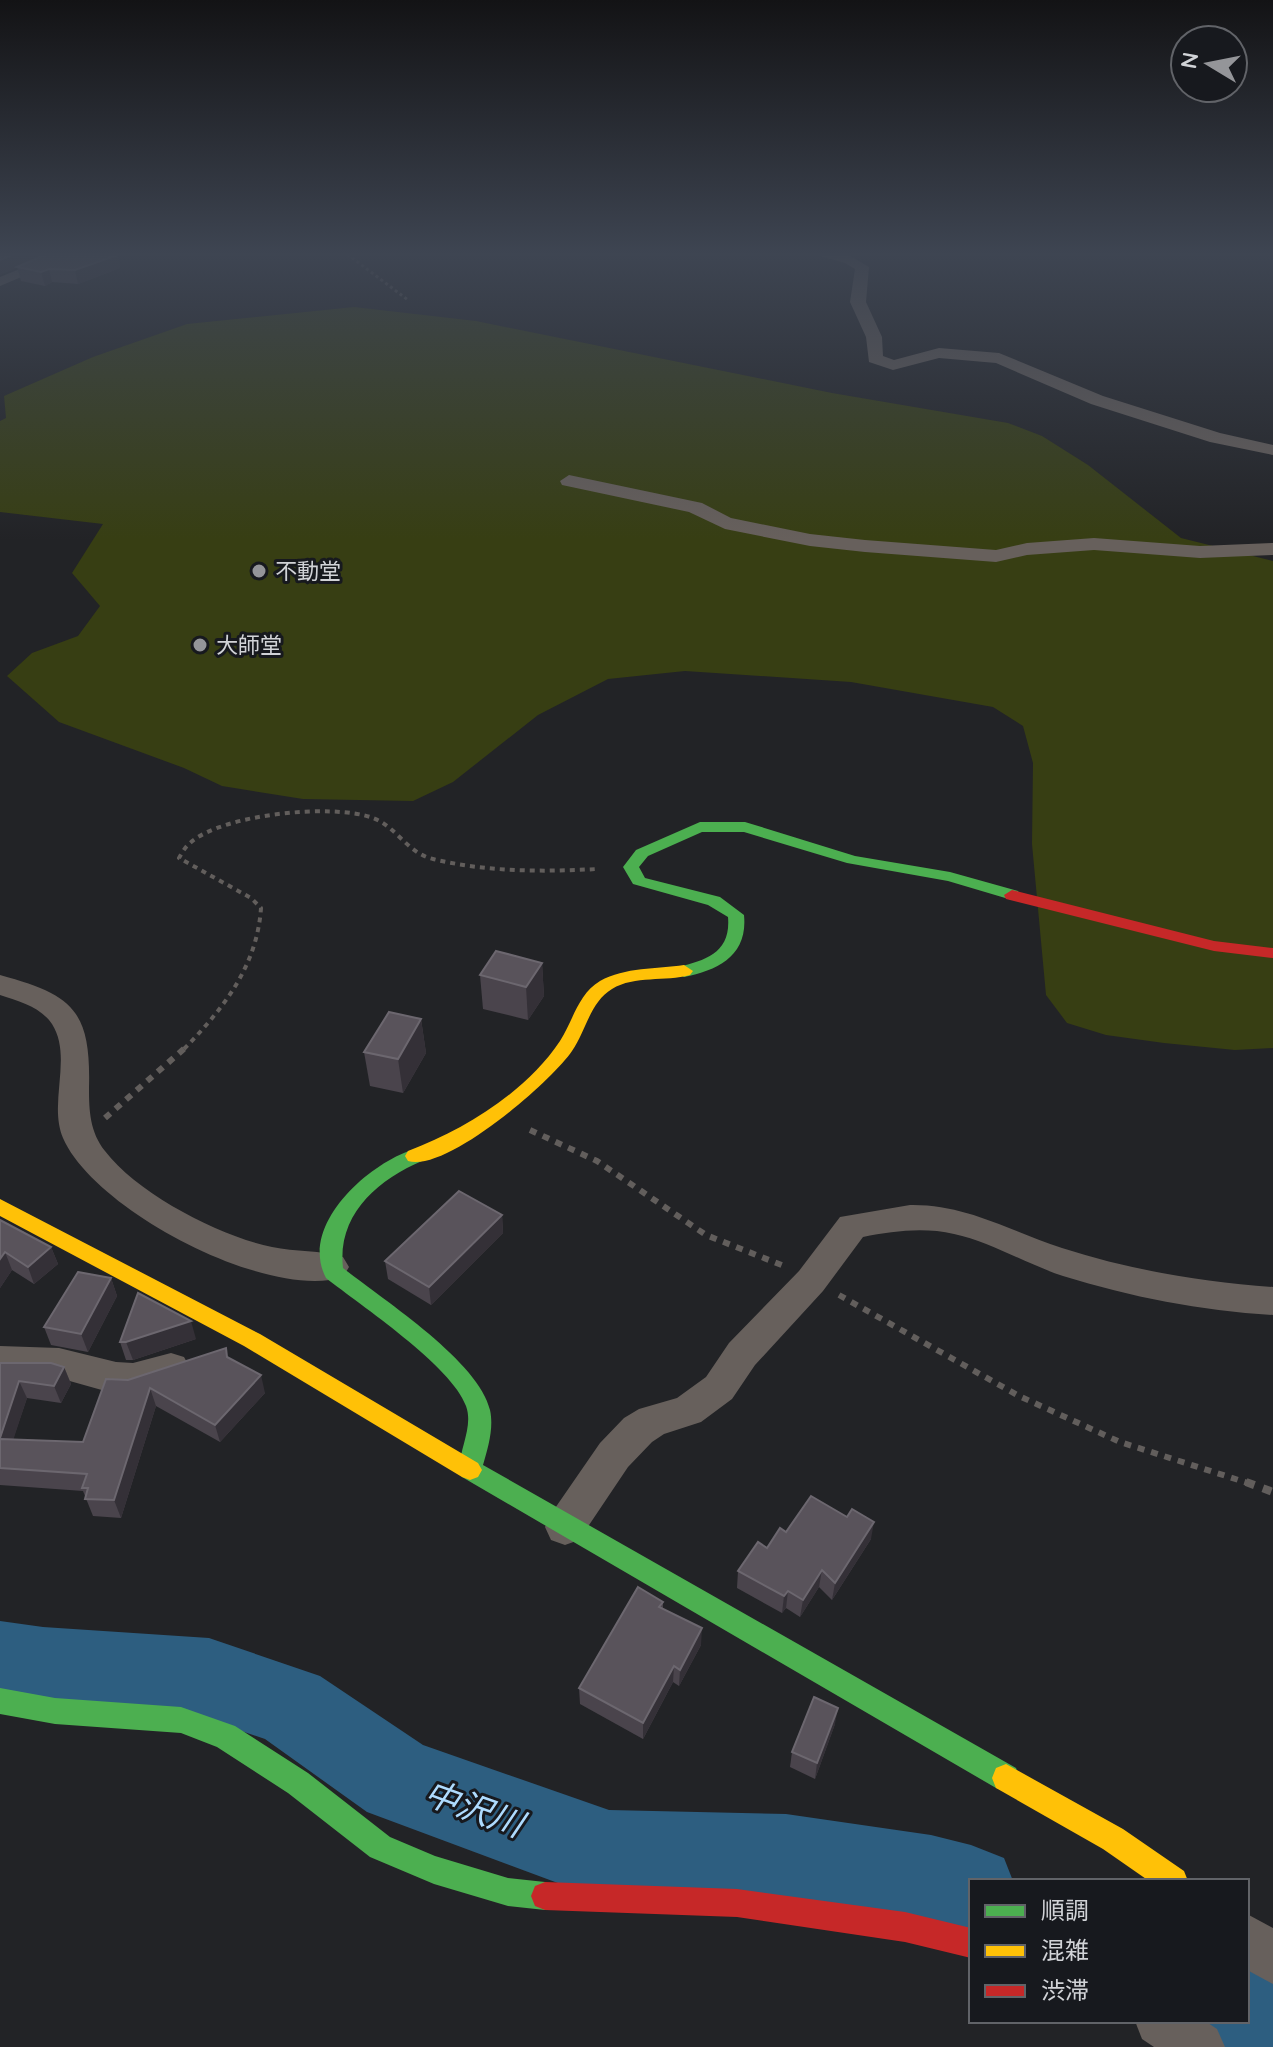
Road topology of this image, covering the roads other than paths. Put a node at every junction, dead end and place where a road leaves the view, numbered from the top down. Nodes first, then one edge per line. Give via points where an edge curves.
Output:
1 (875, 350) edge
2 (1273, 450) edge
3 (569, 481) dead end
4 (1273, 549) edge
5 (1273, 953) edge
6 (0, 985) edge
7 (0, 1207) edge
8 (331, 1267) junction
9 (1273, 1301) edge
10 (252, 1340) junction
11 (0, 1361) edge
12 (470, 1468) junction
13 (565, 1527) junction
14 (0, 1701) edge
15 (1171, 1879) edge
16 (1249, 1941) edge
17 (969, 1943) edge
18 (1273, 1959) edge
19 (1163, 2023) edge
20 (1199, 2047) edge

1 - 2 street via 879,362 901,364 939,353 999,358 1097,400 1216,438
3 - 4 street via 695,507 725,523 865,546 996,556 1094,544 1200,552
5 - 8 street via 1214,946 950,877 853,860 745,827 700,827 642,853 631,867 650,888 730,909 738,924 724,960 605,986 563,1051 495,1112 452,1143 399,1162 365,1187 328,1246
6 - 8 street via 48,1003 69,1025 76,1052 73,1114 80,1138 98,1163 132,1192 187,1231 225,1246 302,1268
7 - 10 street
8 - 12 street via 458,1376 476,1399 480,1420
9 - 13 street via 1103,1274 964,1223 932,1217 852,1226 719,1388 688,1411 638,1430 614,1455
10 - 11 street via 133,1379 59,1363
10 - 12 street
12 - 13 street
13 - 15 street via 1113,1839
14 - 17 street via 55,1711 181,1720 225,1736 380,1847 508,1892 737,1903 905,1927
16 - 18 street
19 - 20 street

